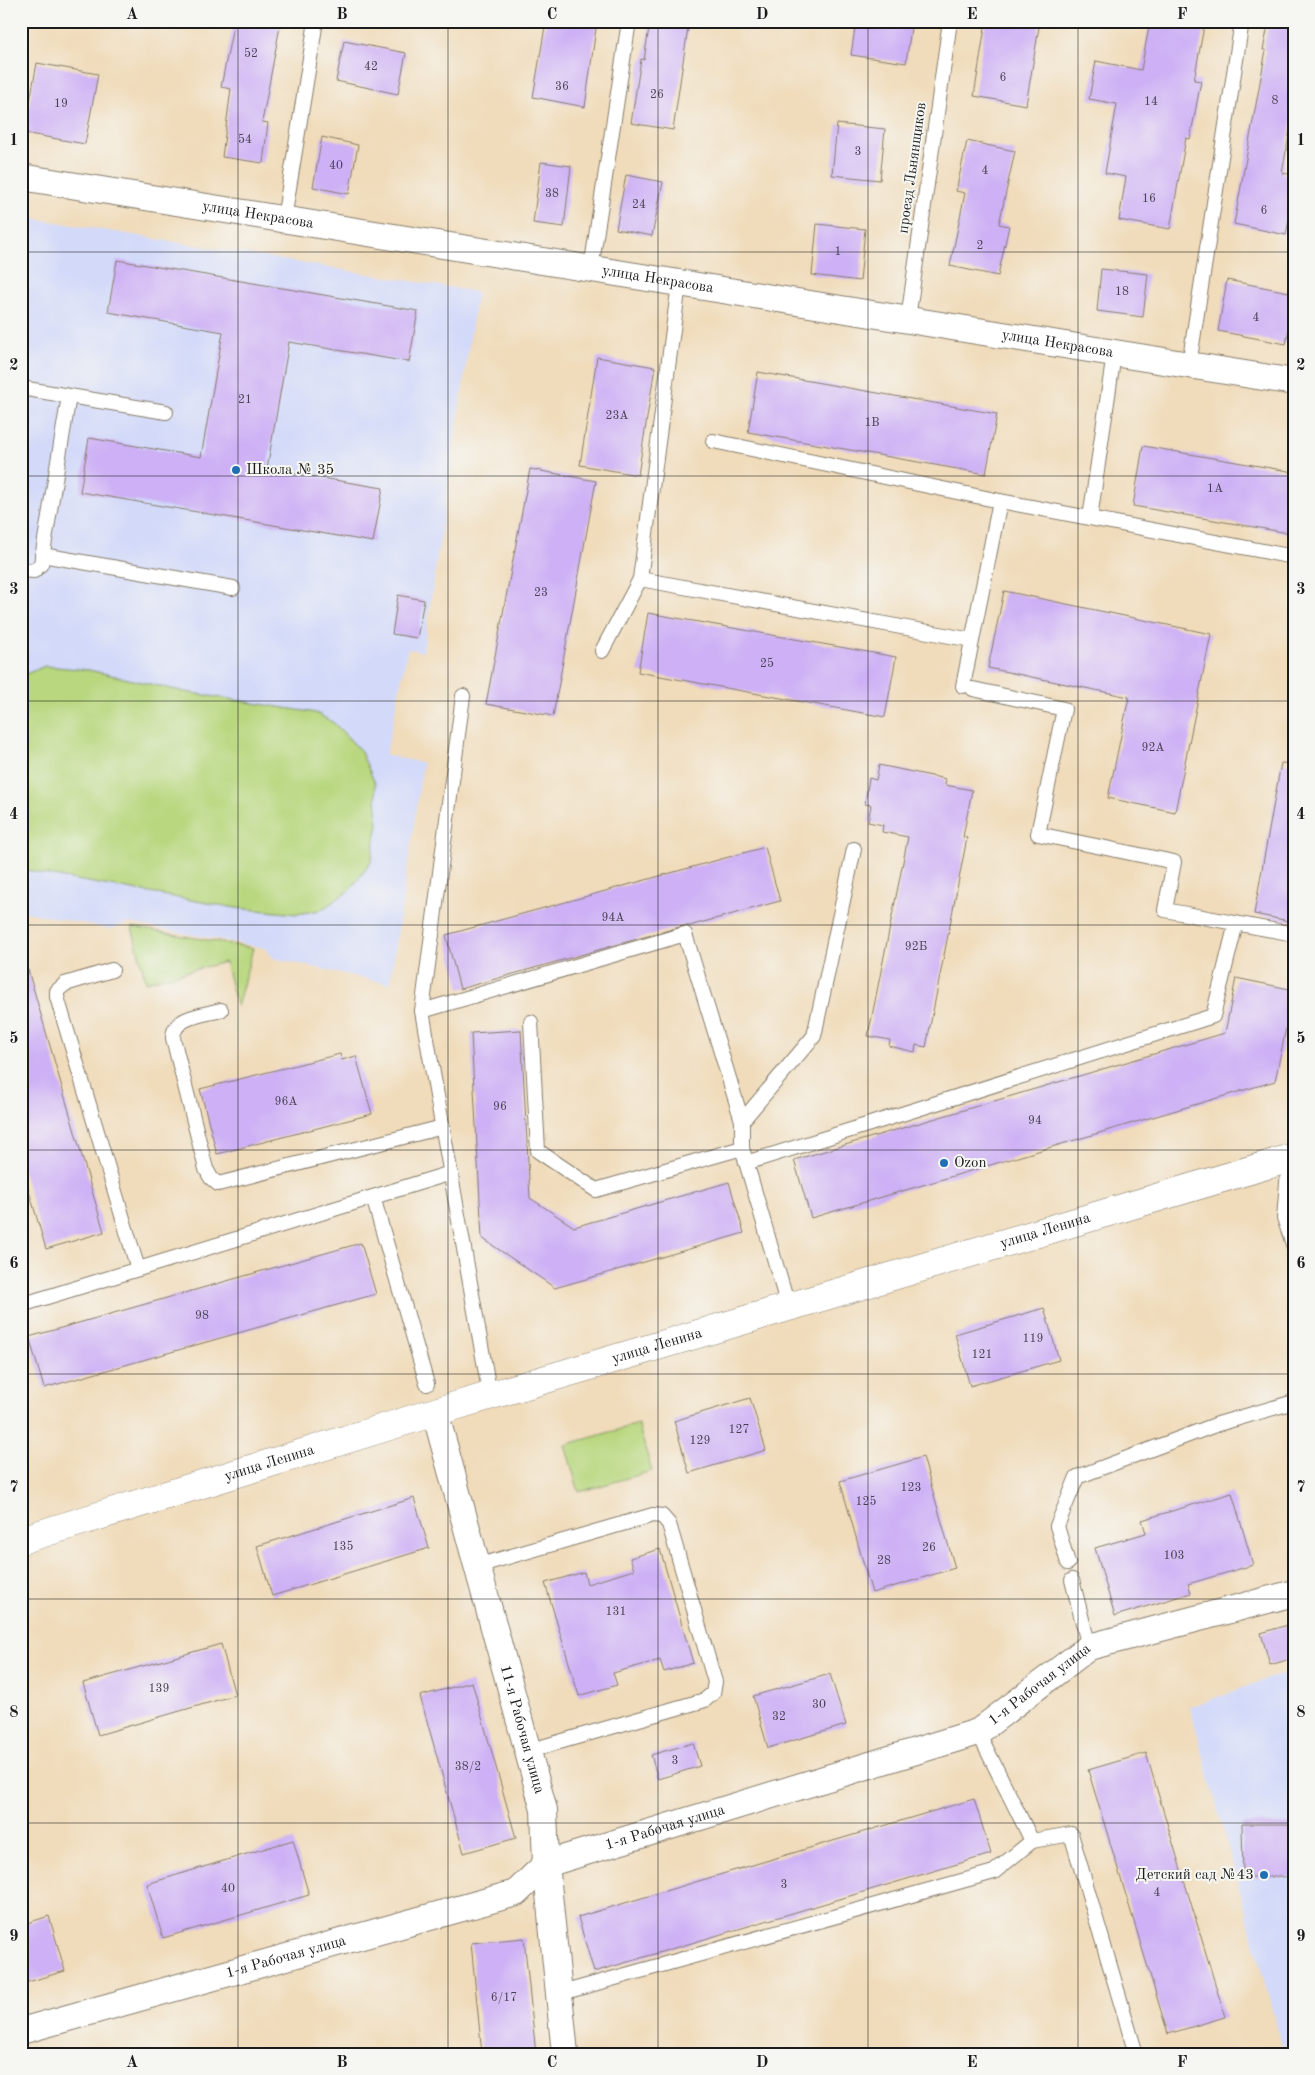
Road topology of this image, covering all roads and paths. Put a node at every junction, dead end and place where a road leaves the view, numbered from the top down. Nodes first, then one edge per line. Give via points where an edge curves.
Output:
1 (316, 21) edge
2 (629, 21) edge
3 (950, 21) edge
4 (1242, 21) edge
5 (21, 177) edge
6 (284, 219) junction
7 (590, 268) junction
8 (679, 284) junction
9 (908, 319) junction
10 (1114, 354) junction
11 (1189, 365) junction
12 (1294, 382) edge
13 (21, 388) edge
14 (69, 396) junction
15 (166, 412) dead end
16 (712, 441) dead end
17 (1000, 501) junction
18 (1090, 518) junction
19 (42, 555) junction
20 (1294, 558) edge
21 (21, 570) edge
22 (640, 579) junction
23 (233, 588) dead end
24 (972, 640) junction
25 (602, 651) dead end
26 (463, 696) dead end
27 (854, 849) dead end
28 (1236, 924) junction
29 (1294, 934) edge
30 (112, 970) dead end
31 (221, 1010) dead end
32 (422, 1010) junction
33 (531, 1022) dead end
34 (742, 1121) junction
35 (443, 1127) junction
36 (742, 1148) junction
37 (1292, 1158) edge
38 (746, 1162) junction
39 (451, 1173) junction
40 (373, 1197) junction
41 (1294, 1247) edge
42 (138, 1269) junction
43 (21, 1305) edge
44 (788, 1306) junction
45 (427, 1384) dead end
46 (490, 1396) junction
47 (1294, 1402) edge
48 (435, 1412) junction
49 (21, 1540) edge
50 (1068, 1563) dead end
51 (477, 1566) junction
52 (1072, 1580) dead end
53 (1294, 1593) edge
54 (1089, 1647) junction
55 (978, 1732) junction
56 (528, 1751) junction
57 (1032, 1841) junction
58 (546, 1864) junction
59 (558, 1994) junction
60 (21, 2031) edge
61 (565, 2054) edge
62 (1136, 2054) edge

1 - 6 lane
2 - 7 lane
3 - 9 lane, проезд Льнянщиков
4 - 11 lane
5 - 6 street, улица Некрасова
6 - 7 street, улица Некрасова
7 - 8 street, улица Некрасова
8 - 9 street, улица Некрасова
8 - 22 lane
9 - 10 street, улица Некрасова
10 - 11 street, улица Некрасова
10 - 18 lane
11 - 12 street, улица Некрасова
13 - 14 lane
14 - 15 lane
14 - 19 lane
16 - 17 lane
17 - 18 lane
17 - 24 lane
18 - 20 lane
19 - 21 lane via 39,568
19 - 23 lane
22 - 24 lane
22 - 25 lane
24 - 28 lane via 968,687 1064,708 1038,834 1174,862 1165,910
26 - 32 lane
27 - 34 lane via 814,1036
28 - 29 lane
28 - 38 lane via 1213,1016
30 - 42 lane via 65,984 57,992 57,997
31 - 35 lane via 186,1019 173,1030 206,1169 218,1184
32 - 34 lane via 685,934
32 - 35 lane
33 - 36 lane via 538,1151 596,1190
34 - 36 lane
35 - 39 lane
36 - 38 lane
37 - 41 lane via 1284,1218
37 - 44 main road, улица Ленина
38 - 44 lane
39 - 40 lane
39 - 46 lane
40 - 42 lane
40 - 45 lane
42 - 43 lane
44 - 46 main road, улица Ленина
46 - 48 main road, улица Ленина
47 - 50 lane via 1218,1424 1077,1477 1057,1526
48 - 49 main road, улица Ленина
48 - 51 street, 11-я Рабочая улица
51 - 56 street, 11-я Рабочая улица
51 - 56 lane via 653,1515 662,1516 669,1524 715,1682 713,1693 705,1700
52 - 54 lane
53 - 54 street, 1-я Рабочая улица
54 - 55 street, 1-я Рабочая улица
55 - 57 lane
55 - 58 street, 1-я Рабочая улица
56 - 58 street, 11-я Рабочая улица via 544,1810
57 - 59 lane via 994,1872
57 - 62 lane via 1071,1834
58 - 59 street, 11-я Рабочая улица
58 - 60 street, 1-я Рабочая улица via 516,1893
59 - 61 street, 11-я Рабочая улица

